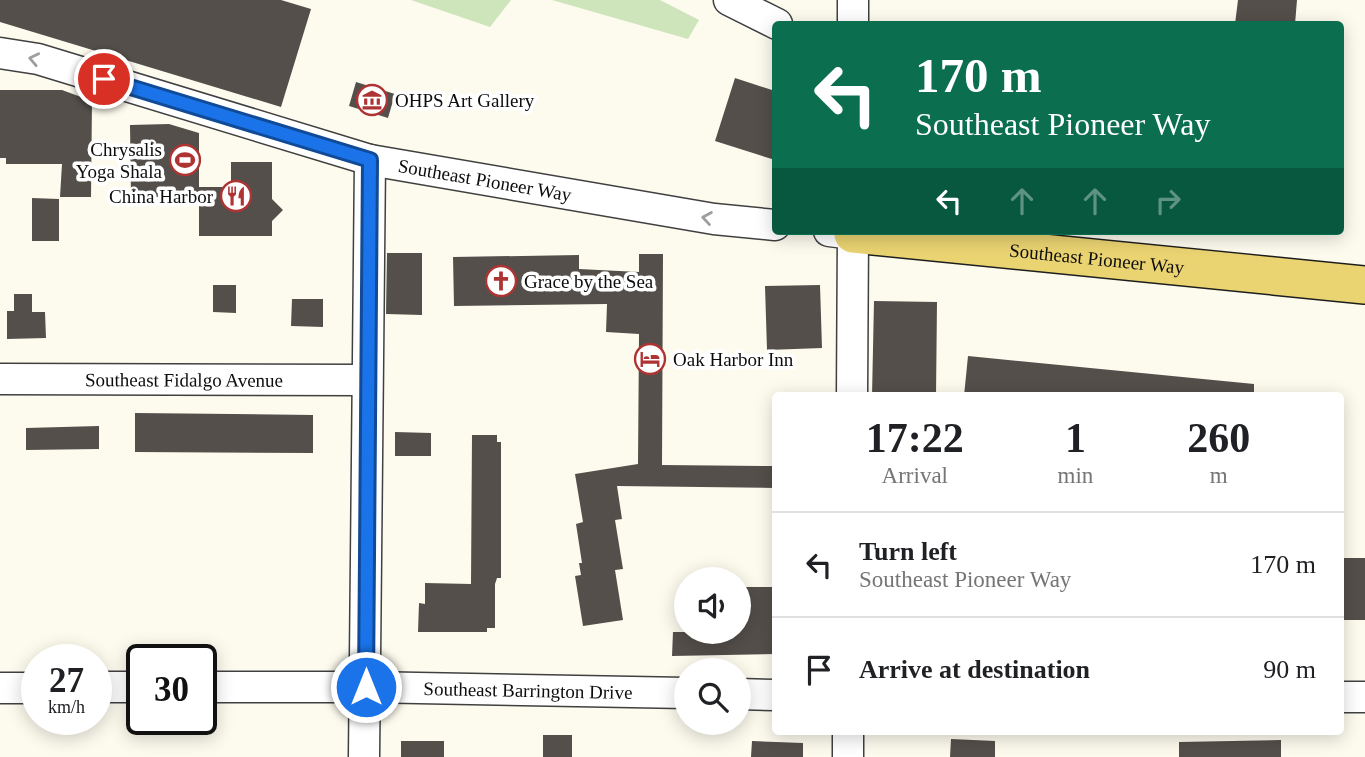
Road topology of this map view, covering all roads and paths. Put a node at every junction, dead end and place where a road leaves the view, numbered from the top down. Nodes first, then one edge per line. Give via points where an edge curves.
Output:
1 (729, 0) edge
2 (853, 0) edge
3 (853, 21) edge
4 (772, 22) edge
5 (0, 53) edge
6 (370, 160) junction
7 (772, 225) edge
8 (845, 235) edge
9 (874, 235) edge
10 (1365, 285) edge
11 (0, 379) edge
12 (366, 380) junction
13 (852, 392) edge
14 (217, 687) edge
15 (366, 687) junction
16 (0, 688) edge
17 (21, 688) edge
18 (674, 693) edge
19 (751, 694) edge
20 (772, 695) edge
21 (1344, 697) edge
22 (1365, 697) edge
23 (848, 735) edge
24 (364, 757) edge
25 (848, 757) edge

1 - 4 street
2 - 3 street
6 -> 5 street, Southeast Pioneer Way via 38,59
7 -> 6 street, Southeast Pioneer Way via 714,219
6 - 12 street
8 - 13 street
9 - 10 main road, Southeast Pioneer Way
11 - 12 street, Southeast Fidalgo Avenue
12 - 15 street
14 - 15 street, Southeast Barrington Drive
15 - 18 street, Southeast Barrington Drive
15 - 24 street
16 - 17 street
19 - 20 street
21 - 22 street
23 - 25 street

